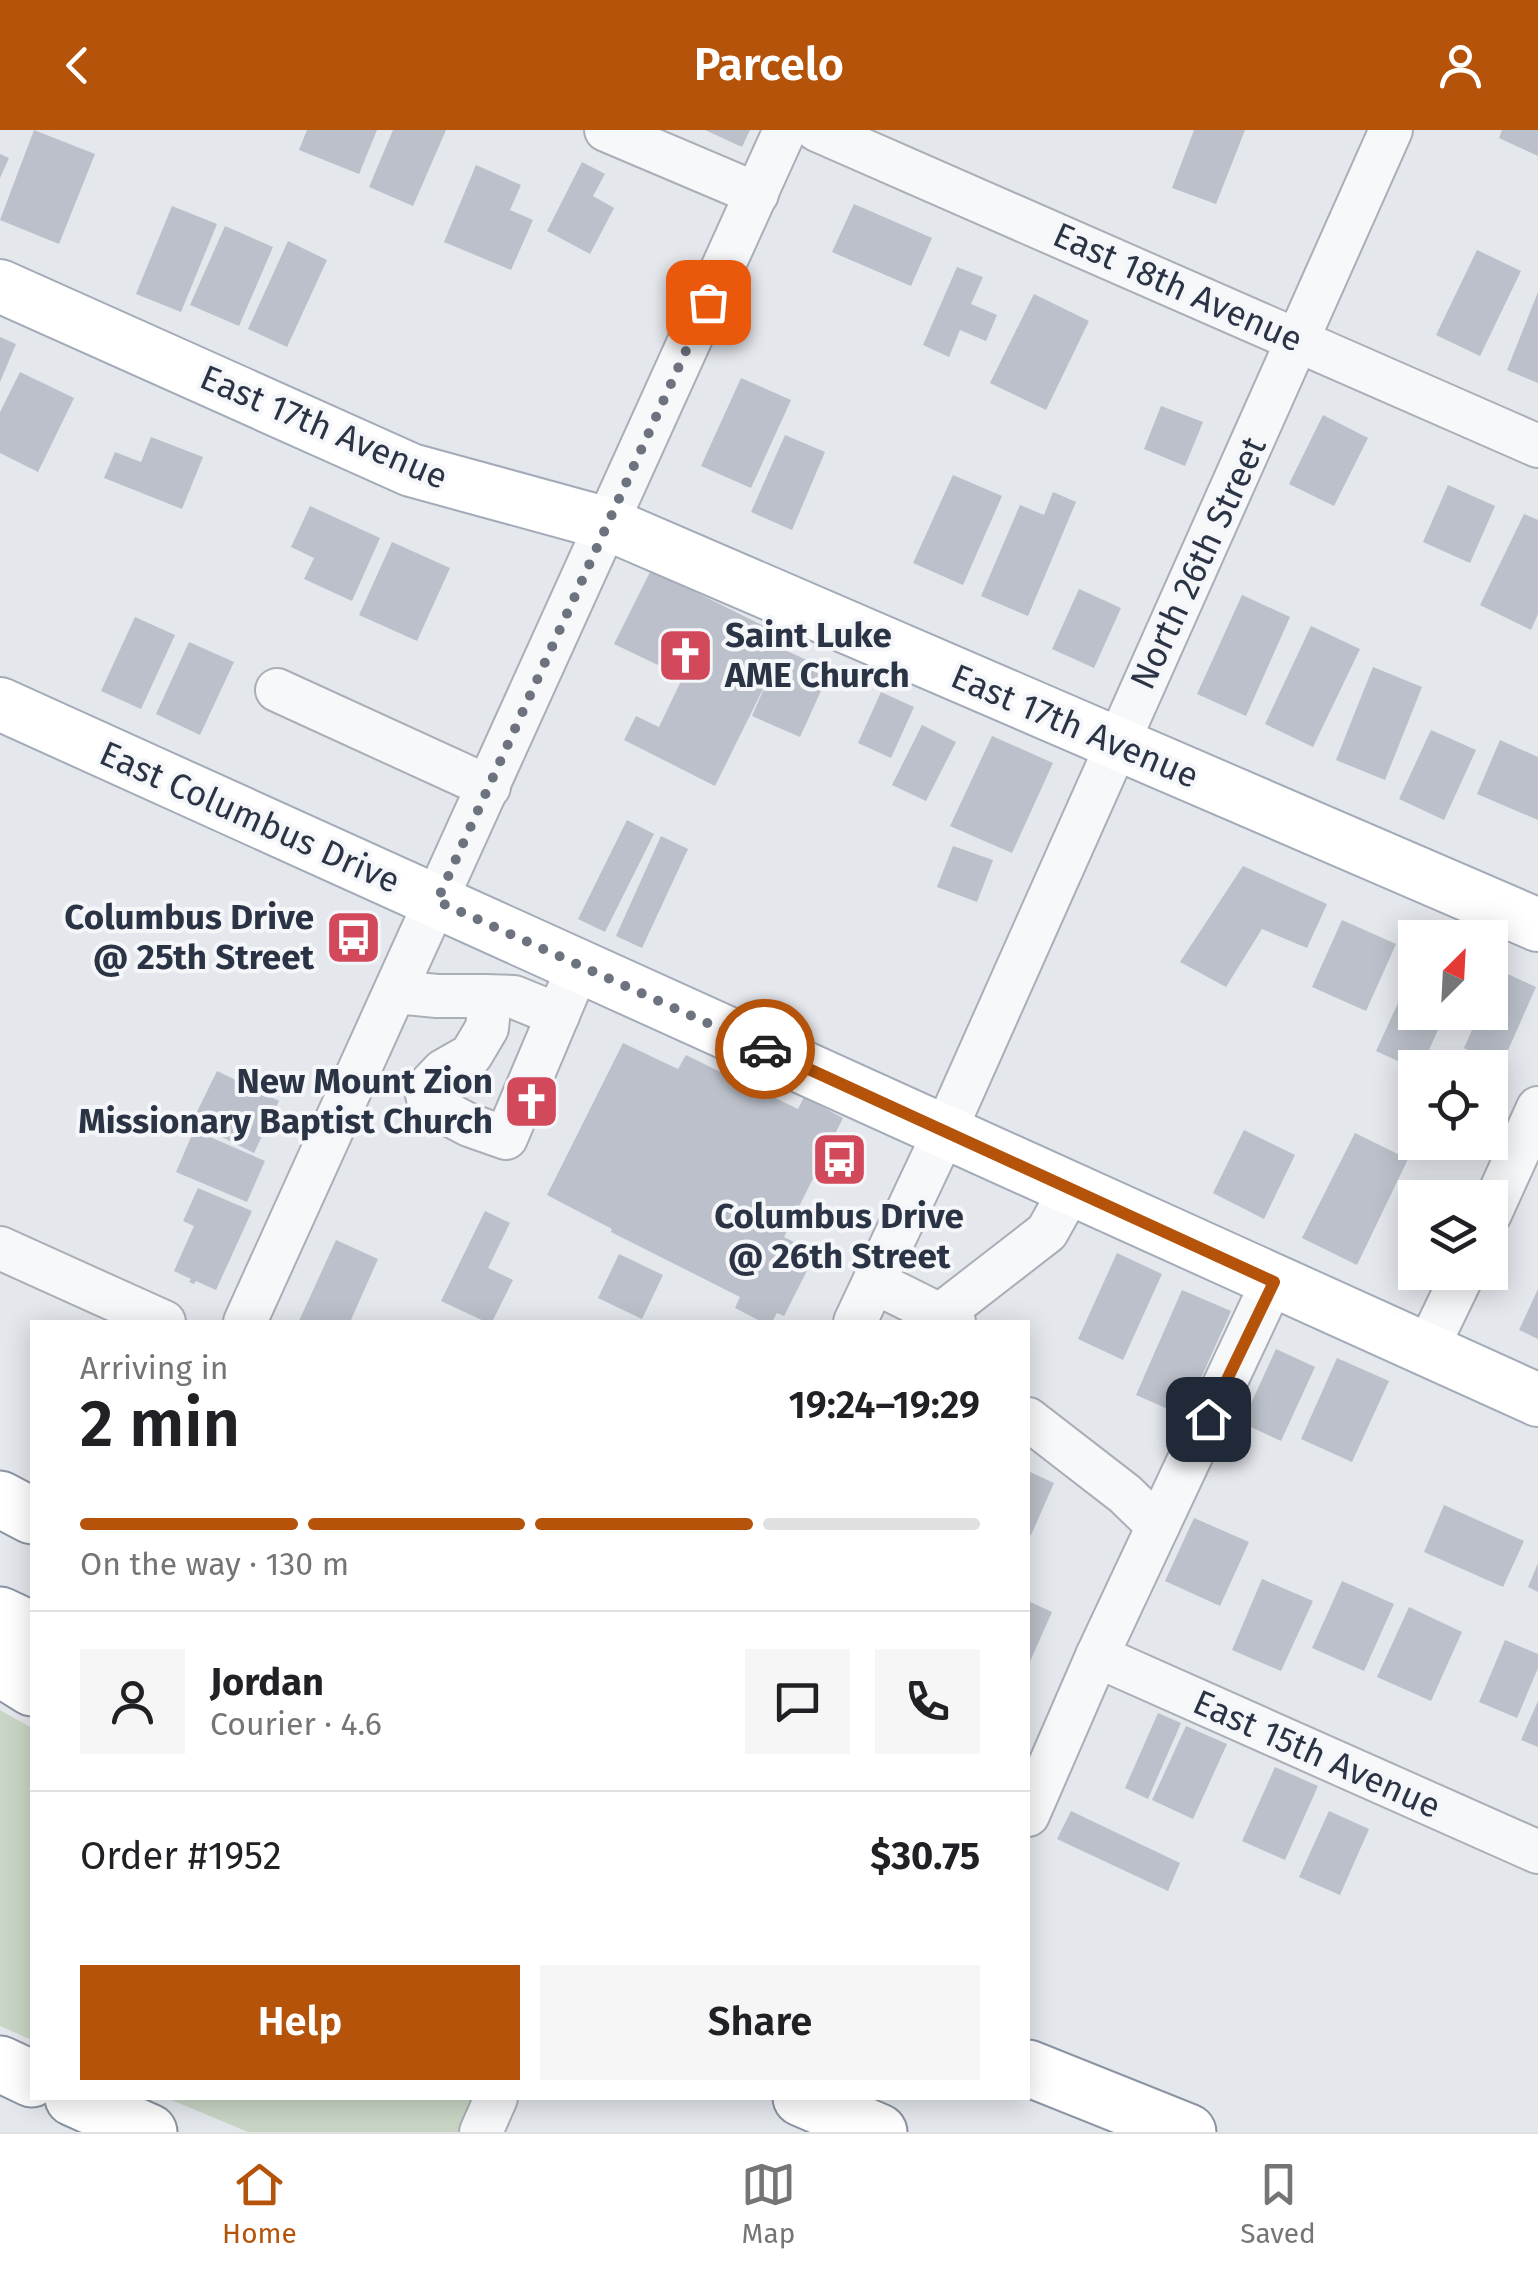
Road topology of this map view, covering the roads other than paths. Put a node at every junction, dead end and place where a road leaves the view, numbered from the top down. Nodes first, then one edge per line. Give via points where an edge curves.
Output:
1 (606, 130) edge
2 (785, 130) edge
3 (818, 130) edge
4 (1392, 130) edge
5 (757, 194) junction
6 (0, 286) edge
7 (1300, 340) junction
8 (1538, 446) edge
9 (608, 524) junction
10 (276, 690) dead end
11 (0, 704) edge
12 (1116, 744) junction
13 (488, 788) junction
14 (437, 901) junction
15 (1538, 926) edge
16 (579, 965) junction
17 (396, 992) junction
18 (484, 996) junction
19 (558, 1015) junction
20 (1538, 1108) edge
21 (945, 1131) junction
22 (1505, 1180) edge
23 (1071, 1188) junction
24 (0, 1248) edge
25 (874, 1282) junction
26 (1274, 1282) junction
27 (1455, 1290) edge
28 (947, 1319) edge
29 (160, 1320) edge
30 (247, 1320) edge
31 (856, 1320) edge
32 (1426, 1350) junction
33 (1538, 1400) edge
34 (1030, 1421) edge
35 (0, 1499) edge
36 (30, 1515) edge
37 (1158, 1526) junction
38 (0, 1615) edge
39 (30, 1629) edge
40 (1097, 1656) junction
41 (0, 1668) edge
42 (30, 1687) edge
43 (1030, 1810) edge
44 (1538, 1852) edge
45 (1030, 2046) edge
46 (0, 2064) edge
47 (1030, 2069) edge
48 (30, 2078) edge
49 (77, 2100) edge
50 (495, 2100) edge
51 (806, 2100) edge
52 (1167, 2124) edge
53 (149, 2132) edge
54 (481, 2132) edge
55 (879, 2132) edge

1 - 5 street
2 - 5 street
3 - 7 street, East 18th Avenue
4 - 7 street, North 26th Street
5 - 9 street
6 - 9 main road, East 17th Avenue via 411,470
7 - 8 street, East 18th Avenue
7 - 12 street, North 26th Street
9 - 12 main road, East 17th Avenue
9 - 13 street
10 - 13 street
11 - 14 main road, East Columbus Drive
12 - 15 main road, East 17th Avenue
12 - 21 street, North 26th Street
13 - 14 street
14 - 16 main road, East Columbus Drive
14 - 17 street
16 - 19 street
16 - 21 main road, East Columbus Drive
17 - 18 street
17 - 30 street
18 - 19 street via 514,997
18 - 19 street via 487,1028 472,1054 426,1089 428,1104 506,1138
20 - 22 street
21 - 23 main road, East Columbus Drive
21 - 25 street, North 26th Street
23 - 26 main road, East Columbus Drive
23 - 28 street via 1047,1232
24 - 29 street
25 - 28 street
25 - 31 street, North 26th Street
26 - 32 main road, East Columbus Drive
26 - 37 street
27 - 32 street
32 - 33 main road, East Columbus Drive
34 - 37 street
35 - 36 highway
37 - 40 street
38 - 39 highway
40 - 43 street
40 - 44 street, East 15th Avenue
41 - 42 highway
45 - 52 highway
46 - 48 highway
47 - 52 highway
49 - 53 highway
50 - 54 street
51 - 55 highway

